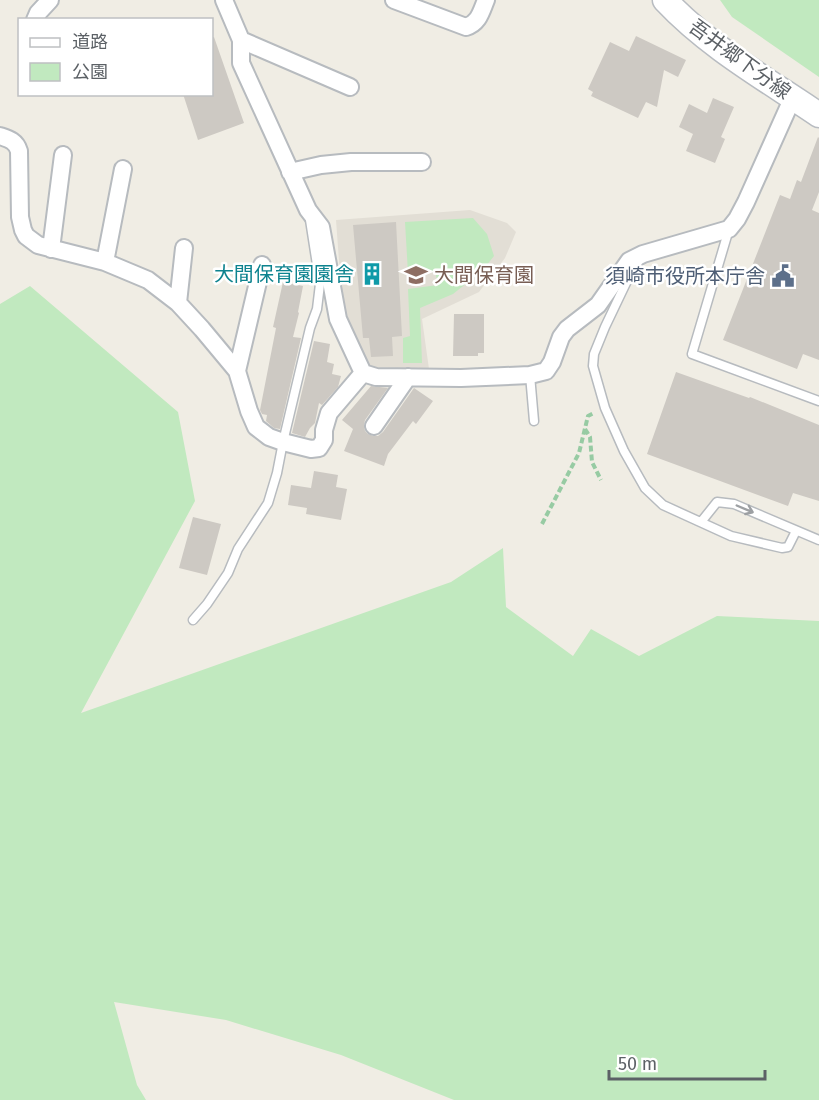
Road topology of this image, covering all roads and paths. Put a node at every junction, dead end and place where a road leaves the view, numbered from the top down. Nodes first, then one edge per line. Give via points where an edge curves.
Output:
1 (50, 0) edge
2 (224, 0) edge
3 (394, 0) edge
4 (486, 0) edge
5 (665, 0) edge
6 (36, 18) edge
7 (241, 40) junction
8 (350, 87) dead end
9 (793, 97) junction
10 (819, 115) edge
11 (0, 136) edge
12 (63, 155) dead end
13 (422, 162) dead end
14 (123, 169) dead end
15 (290, 172) junction
16 (308, 210) junction
17 (729, 229) junction
18 (184, 248) dead end
19 (51, 249) junction
20 (643, 254) junction
21 (105, 262) junction
22 (262, 265) dead end
23 (178, 303) junction
24 (237, 371) junction
25 (363, 373) junction
26 (530, 375) junction
27 (408, 377) junction
28 (819, 401) edge
29 (604, 408) junction
30 (534, 421) dead end
31 (374, 426) dead end
32 (585, 428) junction
33 (283, 442) junction
34 (601, 480) dead end
35 (701, 522) junction
36 (542, 524) dead end
37 (796, 531) junction
38 (819, 540) edge
39 (193, 620) dead end

1 - 6 street
2 - 7 street
3 - 4 street via 466,27 474,25
5 - 9 main road, 吾井郷下分線 via 712,43
7 - 8 street
7 - 15 street via 241,63
9 - 10 main road, 吾井郷下分線
9 - 17 street via 746,202
11 - 19 street via 18,146 22,230 32,241
12 - 19 street
13 - 15 street via 351,162
14 - 21 street
15 - 16 street
16 - 25 street via 321,227 338,319
16 - 33 lane via 320,284
17 - 20 street
17 - 28 lane via 692,354
18 - 23 street
19 - 21 street
20 - 26 street via 629,261 598,306 567,329 546,371
20 - 29 lane via 594,354 593,366
21 - 23 street via 148,280
22 - 24 street
23 - 24 street
24 - 33 street via 256,427
25 - 27 street
25 - 33 street via 329,413 319,448
26 - 27 street
26 - 30 lane
27 - 31 street
29 - 32 path via 588,416
29 - 35 lane via 645,488 663,505
32 - 34 path via 590,437 592,462
32 - 36 path via 579,453
33 - 39 lane via 268,503 238,549 228,573
35 - 37 lane via 731,536 782,548 788,547
35 -> 37 lane via 717,502 734,504
37 - 38 lane

